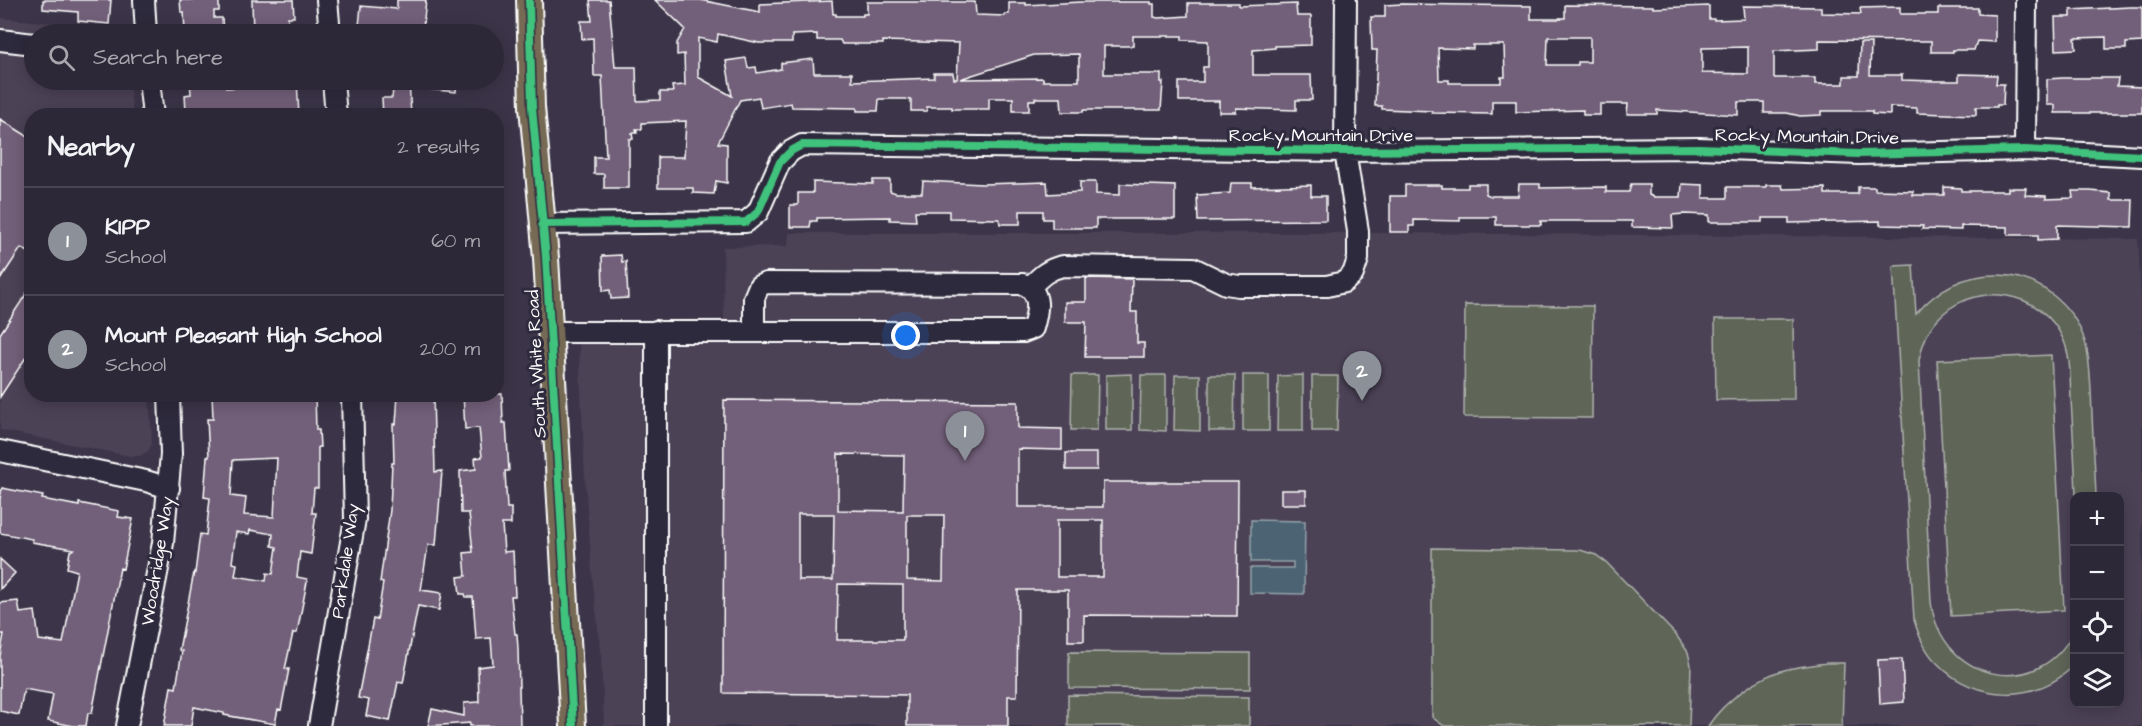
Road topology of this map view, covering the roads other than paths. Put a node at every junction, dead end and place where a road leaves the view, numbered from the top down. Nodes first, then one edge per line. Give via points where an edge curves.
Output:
1 (144, 0) edge
2 (327, 0) edge
3 (529, 0) edge
4 (1346, 0) edge
5 (2026, 0) edge
6 (145, 24) edge
7 (329, 24) edge
8 (0, 40) edge
9 (24, 43) edge
10 (150, 90) edge
11 (334, 90) edge
12 (152, 108) edge
13 (335, 108) edge
14 (2025, 150) junction
15 (1345, 151) junction
16 (2142, 156) edge
17 (542, 224) junction
18 (1030, 287) junction
19 (549, 332) junction
20 (656, 332) junction
21 (754, 332) junction
22 (170, 402) edge
23 (352, 402) edge
24 (0, 451) edge
25 (169, 488) junction
26 (127, 726) edge
27 (319, 726) edge
28 (573, 726) edge
29 (656, 726) edge

1 - 6 street
2 - 7 street
3 - 17 main road, South White Road via 532,107
4 - 15 street
5 - 14 street
8 - 9 street
10 - 12 street
11 - 13 street
14 - 15 street, Rocky Mountain Drive via 1859,154 1699,148
14 - 16 street, Rocky Mountain Drive
15 - 17 street, Rocky Mountain Drive via 802,145 780,162 758,212 747,222
15 - 18 street via 1358,231 1358,259 1353,274 1344,282 1327,286 1239,286 1193,268 1063,266 1044,273
17 - 19 main road, South White Road
18 - 21 street via 766,283 759,286 754,298
18 - 21 street via 1036,293 1037,314 1033,328 1023,332
19 - 20 street
19 - 28 main road, South White Road
20 - 21 street
20 - 29 street
22 - 25 street, Woodridge Way
23 - 27 street, Parkdale Way via 355,519
24 - 25 street
25 - 26 street, Woodridge Way via 163,543

